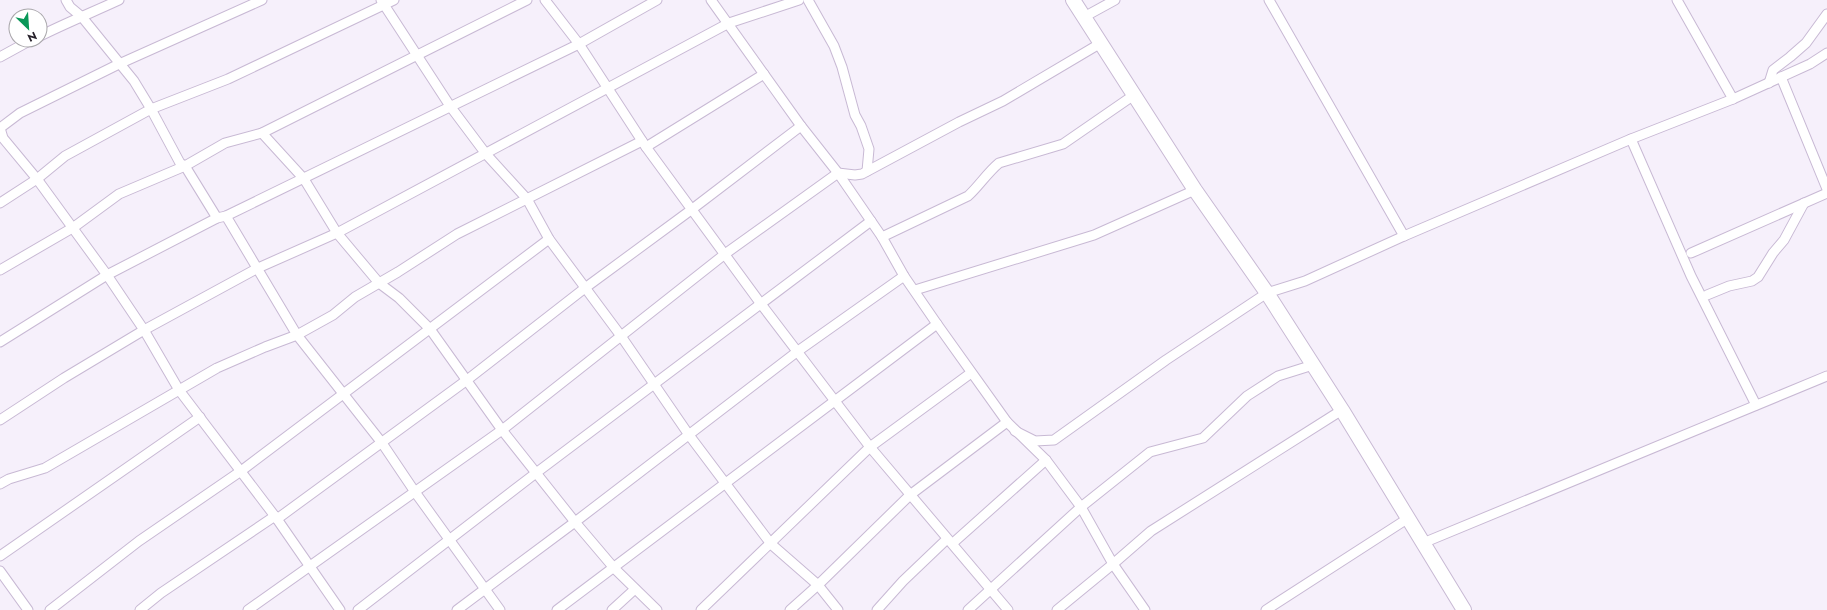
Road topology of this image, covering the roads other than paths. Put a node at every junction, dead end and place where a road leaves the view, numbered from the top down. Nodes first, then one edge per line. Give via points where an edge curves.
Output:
1 (66, 0) edge
2 (119, 0) edge
3 (262, 0) edge
4 (394, 0) edge
5 (527, 0) edge
6 (545, 0) edge
7 (657, 0) edge
8 (711, 0) edge
9 (799, 0) edge
10 (808, 0) edge
11 (1073, 0) edge
12 (1115, 0) edge
13 (1269, 0) edge
14 (1677, 0) edge
15 (383, 2) edge
16 (1827, 14) edge
17 (82, 17) junction
18 (1084, 17) junction
19 (729, 23) junction
20 (48, 32) edge
21 (1101, 43) junction
22 (579, 44) junction
23 (16, 48) edge
24 (1827, 53) edge
25 (418, 56) junction
26 (0, 57) edge
27 (119, 64) junction
28 (764, 74) junction
29 (1781, 77) junction
30 (1769, 82) junction
31 (607, 89) junction
32 (1134, 95) junction
33 (1733, 99) junction
34 (450, 106) junction
35 (151, 109) junction
36 (801, 126) junction
37 (0, 128) edge
38 (262, 133) junction
39 (2, 139) edge
40 (1631, 139) junction
41 (644, 144) junction
42 (486, 154) junction
43 (185, 166) junction
44 (867, 171) junction
45 (838, 173) junction
46 (37, 178) junction
47 (304, 179) junction
48 (1827, 189) edge
49 (1195, 190) junction
50 (1827, 193) edge
51 (527, 199) junction
52 (0, 203) edge
53 (1804, 203) junction
54 (691, 210) junction
55 (221, 217) junction
56 (871, 221) junction
57 (74, 227) junction
58 (337, 233) junction
59 (1404, 236) junction
60 (882, 237) junction
61 (549, 239) junction
62 (1691, 253) dead end
63 (725, 254) junction
64 (258, 268) junction
65 (0, 270) edge
66 (107, 275) junction
67 (904, 276) junction
68 (379, 284) junction
69 (585, 288) junction
70 (914, 290) junction
71 (1267, 293) junction
72 (1708, 295) dead end
73 (761, 304) junction
74 (937, 324) junction
75 (430, 329) junction
76 (144, 330) junction
77 (297, 336) junction
78 (622, 336) junction
79 (0, 342) edge
80 (798, 351) junction
81 (1313, 365) junction
82 (971, 373) junction
83 (1827, 376) edge
84 (467, 380) junction
85 (654, 386) junction
86 (179, 390) junction
87 (343, 395) junction
88 (835, 400) junction
89 (1756, 405) junction
90 (1342, 410) junction
91 (200, 416) junction
92 (0, 420) edge
93 (1007, 422) junction
94 (502, 430) junction
95 (1015, 431) junction
96 (689, 435) junction
97 (382, 442) junction
98 (870, 447) junction
99 (1046, 460) junction
100 (241, 471) junction
101 (536, 473) junction
102 (725, 483) junction
103 (0, 484) edge
104 (415, 492) junction
105 (910, 495) junction
106 (1081, 507) junction
107 (276, 517) junction
108 (1407, 519) junction
109 (575, 522) junction
110 (451, 540) junction
111 (950, 541) junction
112 (1423, 543) junction
113 (770, 544) junction
114 (0, 556) edge
115 (1114, 564) junction
116 (309, 566) junction
117 (614, 568) junction
118 (0, 571) edge
119 (818, 585) junction
120 (990, 588) junction
121 (484, 589) junction
122 (635, 589) junction
123 (28, 610) edge
124 (50, 610) edge
125 (140, 610) edge
126 (248, 610) edge
127 (340, 610) edge
128 (358, 610) edge
129 (457, 610) edge
130 (500, 610) edge
131 (557, 610) edge
132 (612, 610) edge
133 (657, 610) edge
134 (701, 610) edge
135 (790, 610) edge
136 (838, 610) edge
137 (877, 610) edge
138 (968, 610) edge
139 (1008, 610) edge
140 (1057, 610) edge
141 (1146, 610) edge
142 (1266, 610) edge
143 (1464, 610) edge

1 - 17 street
2 - 17 street
3 - 27 street
4 - 15 street
5 - 25 street
6 - 22 street
7 - 22 street
8 - 19 street
9 - 19 street
10 - 44 street via 834,46 855,115 868,142
11 - 18 main road
12 - 18 street
13 - 59 street
14 - 33 street
15 - 25 street
15 - 35 street via 228,78
16 - 30 street via 1806,43 1773,70
17 - 20 street
17 - 27 street
18 - 21 main road
19 - 28 street
19 - 31 street
21 - 32 main road
21 - 44 street via 1003,101
22 - 31 street
22 - 34 street
23 - 26 street
24 - 29 street
25 - 34 street
25 - 38 street
27 - 35 street via 134,80
27 - 37 street via 20,113
28 - 36 street
28 - 41 street
29 - 30 street
29 - 48 street
30 - 33 street
31 - 41 street
31 - 42 street
32 - 49 main road
32 - 60 street via 1063,144 999,163 968,196
33 - 40 street
34 - 42 street
34 - 47 street
35 - 43 street via 180,163
35 - 46 street via 65,156
36 - 45 street
36 - 54 street
37 - 39 street
38 - 43 street via 225,143
38 - 47 street
39 - 46 street
40 - 59 street
40 - 89 street via 1691,276
41 - 51 street
41 - 54 street
42 - 51 street
42 - 58 street
43 - 55 street
43 - 57 street via 119,194
44 - 45 street via 855,175
45 - 56 street
45 - 63 street
46 - 52 street
46 - 57 street
47 - 55 street
47 - 58 street
49 - 70 street via 1094,235
49 - 71 main road
50 - 53 street
51 - 61 street
51 - 68 street via 457,234
53 - 62 street
53 - 72 street via 1784,240 1758,277
54 - 63 street
54 - 69 street
55 - 64 street
55 - 66 street
56 - 60 street
56 - 73 street
57 - 65 street
57 - 66 street
58 - 64 street
58 - 68 street
59 - 71 street via 1305,281
60 - 67 street
61 - 69 street
61 - 75 street
63 - 73 street
63 - 78 street
64 - 76 street
64 - 77 street
66 - 76 street
66 - 79 street
67 - 70 street
67 - 80 street
68 - 75 street via 399,298
68 - 77 street
69 - 78 street
69 - 84 street
70 - 74 street
71 - 81 main road
71 - 95 street via 1166,360 1054,440 1035,441
73 - 80 street
73 - 85 street
74 - 82 street
74 - 88 street
75 - 84 street
75 - 87 street
76 - 86 street
76 - 92 street
77 - 86 street via 218,368
77 - 87 street
78 - 85 street
78 - 94 street
80 - 88 street
80 - 96 street
81 - 90 main road
81 - 106 street via 1278,376 1247,396 1203,438 1150,452
82 - 93 street
82 - 98 street
83 - 89 street
84 - 94 street
84 - 97 street
85 - 96 street
85 - 101 street
86 - 91 street
86 - 103 street via 45,468
87 - 97 street
87 - 100 street
88 - 98 street
88 - 102 street
89 - 112 street
90 - 108 main road
90 - 115 street via 1150,531
91 - 100 street
91 - 114 street
93 - 95 street
93 - 105 street
94 - 101 street
94 - 104 street
95 - 99 street
96 - 102 street
96 - 109 street
97 - 104 street
97 - 107 street
98 - 105 street
98 - 113 street
99 - 106 street
99 - 111 street
100 - 107 street
100 - 124 street via 138,541
101 - 109 street
101 - 110 street
102 - 113 street
102 - 117 street
104 - 110 street
104 - 116 street
105 - 111 street
105 - 119 street
106 - 115 street
106 - 120 street
107 - 116 street
107 - 125 street
108 - 112 main road
108 - 142 street
109 - 117 street
109 - 121 street
110 - 121 street
110 - 128 street
111 - 120 street
111 - 137 street via 903,581
112 - 143 main road
113 - 119 street
113 - 134 street
115 - 140 street
115 - 141 street
116 - 126 street
116 - 127 street
117 - 122 street
117 - 131 street
118 - 123 street
119 - 135 street
119 - 136 street
120 - 138 street
120 - 139 street
121 - 129 street
121 - 130 street
122 - 132 street
122 - 133 street

